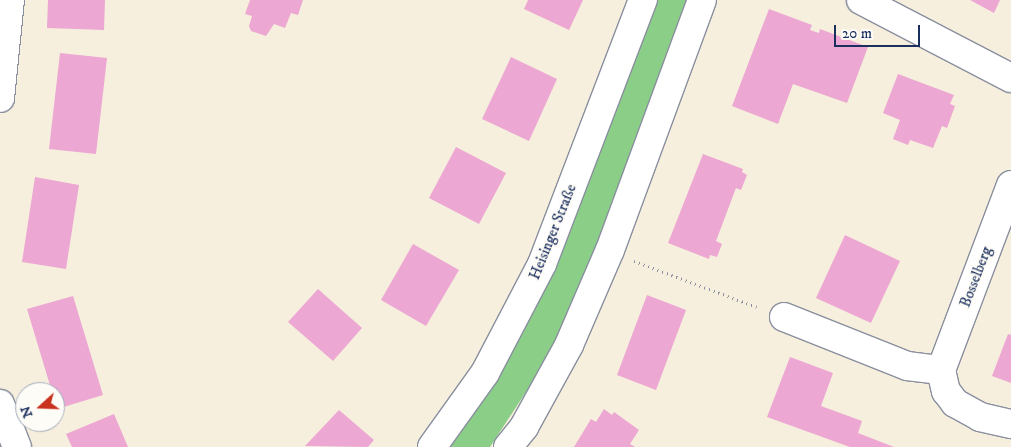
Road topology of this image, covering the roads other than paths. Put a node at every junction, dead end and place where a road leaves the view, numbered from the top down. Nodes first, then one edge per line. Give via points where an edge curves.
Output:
1 (10, 0) edge
2 (642, 0) edge
3 (702, 0) edge
4 (861, 0) edge
5 (1011, 78) edge
6 (0, 98) edge
7 (1011, 185) edge
8 (784, 317) road end
9 (941, 370) junction
10 (0, 404) edge
11 (1011, 424) edge
12 (17, 447) edge
13 (432, 447) edge
14 (508, 447) edge

1 - 6 main road
2 - 13 main road, Heisinger Straße via 542,264 485,373
3 - 14 main road via 610,250 569,344 524,427
4 - 5 main road
7 - 9 main road, Bosselberg
8 - 9 main road via 907,366
9 - 11 main road via 946,390 955,403 980,416
10 - 12 main road

